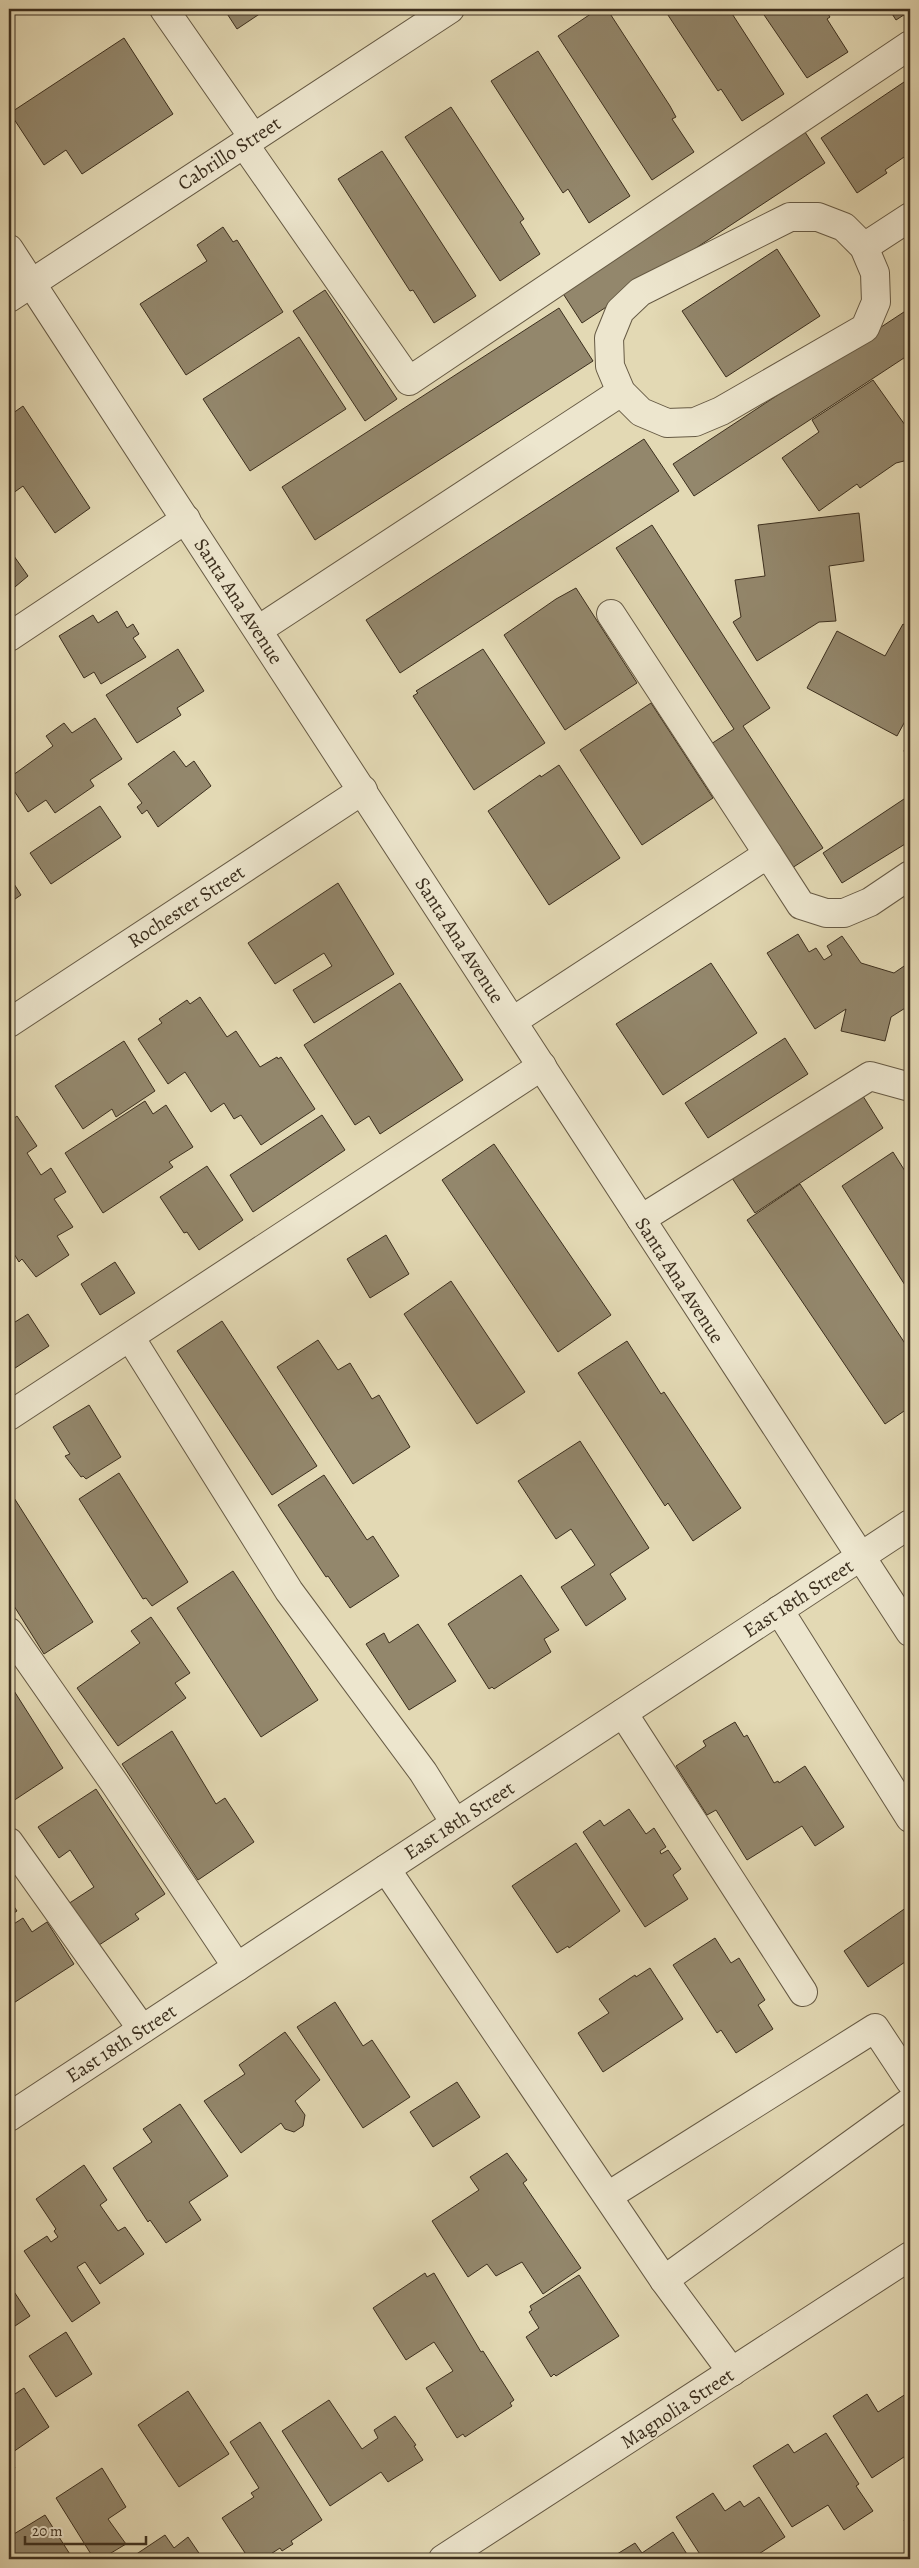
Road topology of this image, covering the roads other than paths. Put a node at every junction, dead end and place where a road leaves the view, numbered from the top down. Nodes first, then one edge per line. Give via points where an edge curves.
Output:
1 (164, 9) edge
2 (450, 9) edge
3 (910, 46) edge
4 (248, 141) junction
5 (910, 217) edge
6 (864, 247) junction
7 (9, 249) edge
8 (31, 283) junction
9 (9, 298) edge
10 (621, 392) junction
11 (186, 519) junction
12 (611, 614) dead end
13 (258, 630) junction
14 (9, 637) edge
15 (363, 790) junction
16 (768, 854) junction
17 (910, 875) edge
18 (513, 1021) junction
19 (9, 1022) edge
20 (542, 1066) junction
21 (910, 1087) edge
22 (641, 1219) junction
23 (130, 1337) junction
24 (9, 1416) edge
25 (910, 1524) edge
26 (860, 1557) junction
27 (780, 1610) junction
28 (9, 1632) edge
29 (910, 1632) edge
30 (623, 1713) junction
31 (910, 1818) edge
32 (455, 1823) junction
33 (9, 1842) edge
34 (386, 1869) junction
35 (237, 1967) junction
36 (803, 1992) dead end
37 (142, 2029) junction
38 (910, 2081) edge
39 (910, 2102) edge
40 (9, 2117) edge
41 (608, 2196) junction
42 (910, 2256) edge
43 (664, 2280) junction
44 (732, 2372) junction
45 (443, 2559) edge

1 - 4 street
2 - 4 street, Cabrillo Street
3 - 4 street via 409,381
4 - 8 street, Cabrillo Street
5 - 6 street
6 - 10 street via 844,228 818,217 790,217 640,292 620,312 609,338 610,366
6 - 10 street via 875,273 876,302 865,328 721,412 695,422 667,423 641,412
7 - 8 street, Santa Ana Avenue
8 - 9 street, Cabrillo Street
8 - 11 street, Santa Ana Avenue
10 - 13 street
11 - 13 street, Santa Ana Avenue
11 - 14 street
12 - 16 street
13 - 15 street, Santa Ana Avenue
15 - 18 street, Santa Ana Avenue
15 - 19 street, Rochester Street
16 - 17 street via 801,905 826,913 844,913 870,902
16 - 18 street
18 - 20 street, Santa Ana Avenue
20 - 22 street, Santa Ana Avenue
20 - 23 street
21 - 22 street via 870,1076
22 - 26 street, Santa Ana Avenue
23 - 24 street
23 - 32 street via 289,1591 422,1772
25 - 26 street, East 18th Street
26 - 27 street, East 18th Street
26 - 29 street, Santa Ana Avenue
27 - 30 street, East 18th Street
27 - 31 street
28 - 35 street
30 - 32 street, East 18th Street
30 - 36 street
32 - 34 street, East 18th Street
33 - 37 street
34 - 35 street, East 18th Street
34 - 41 street
35 - 37 street, East 18th Street
37 - 40 street, East 18th Street
38 - 41 street via 875,2028
39 - 43 street
41 - 43 street
42 - 44 street, Magnolia Street
43 - 44 street
44 - 45 street, Magnolia Street

